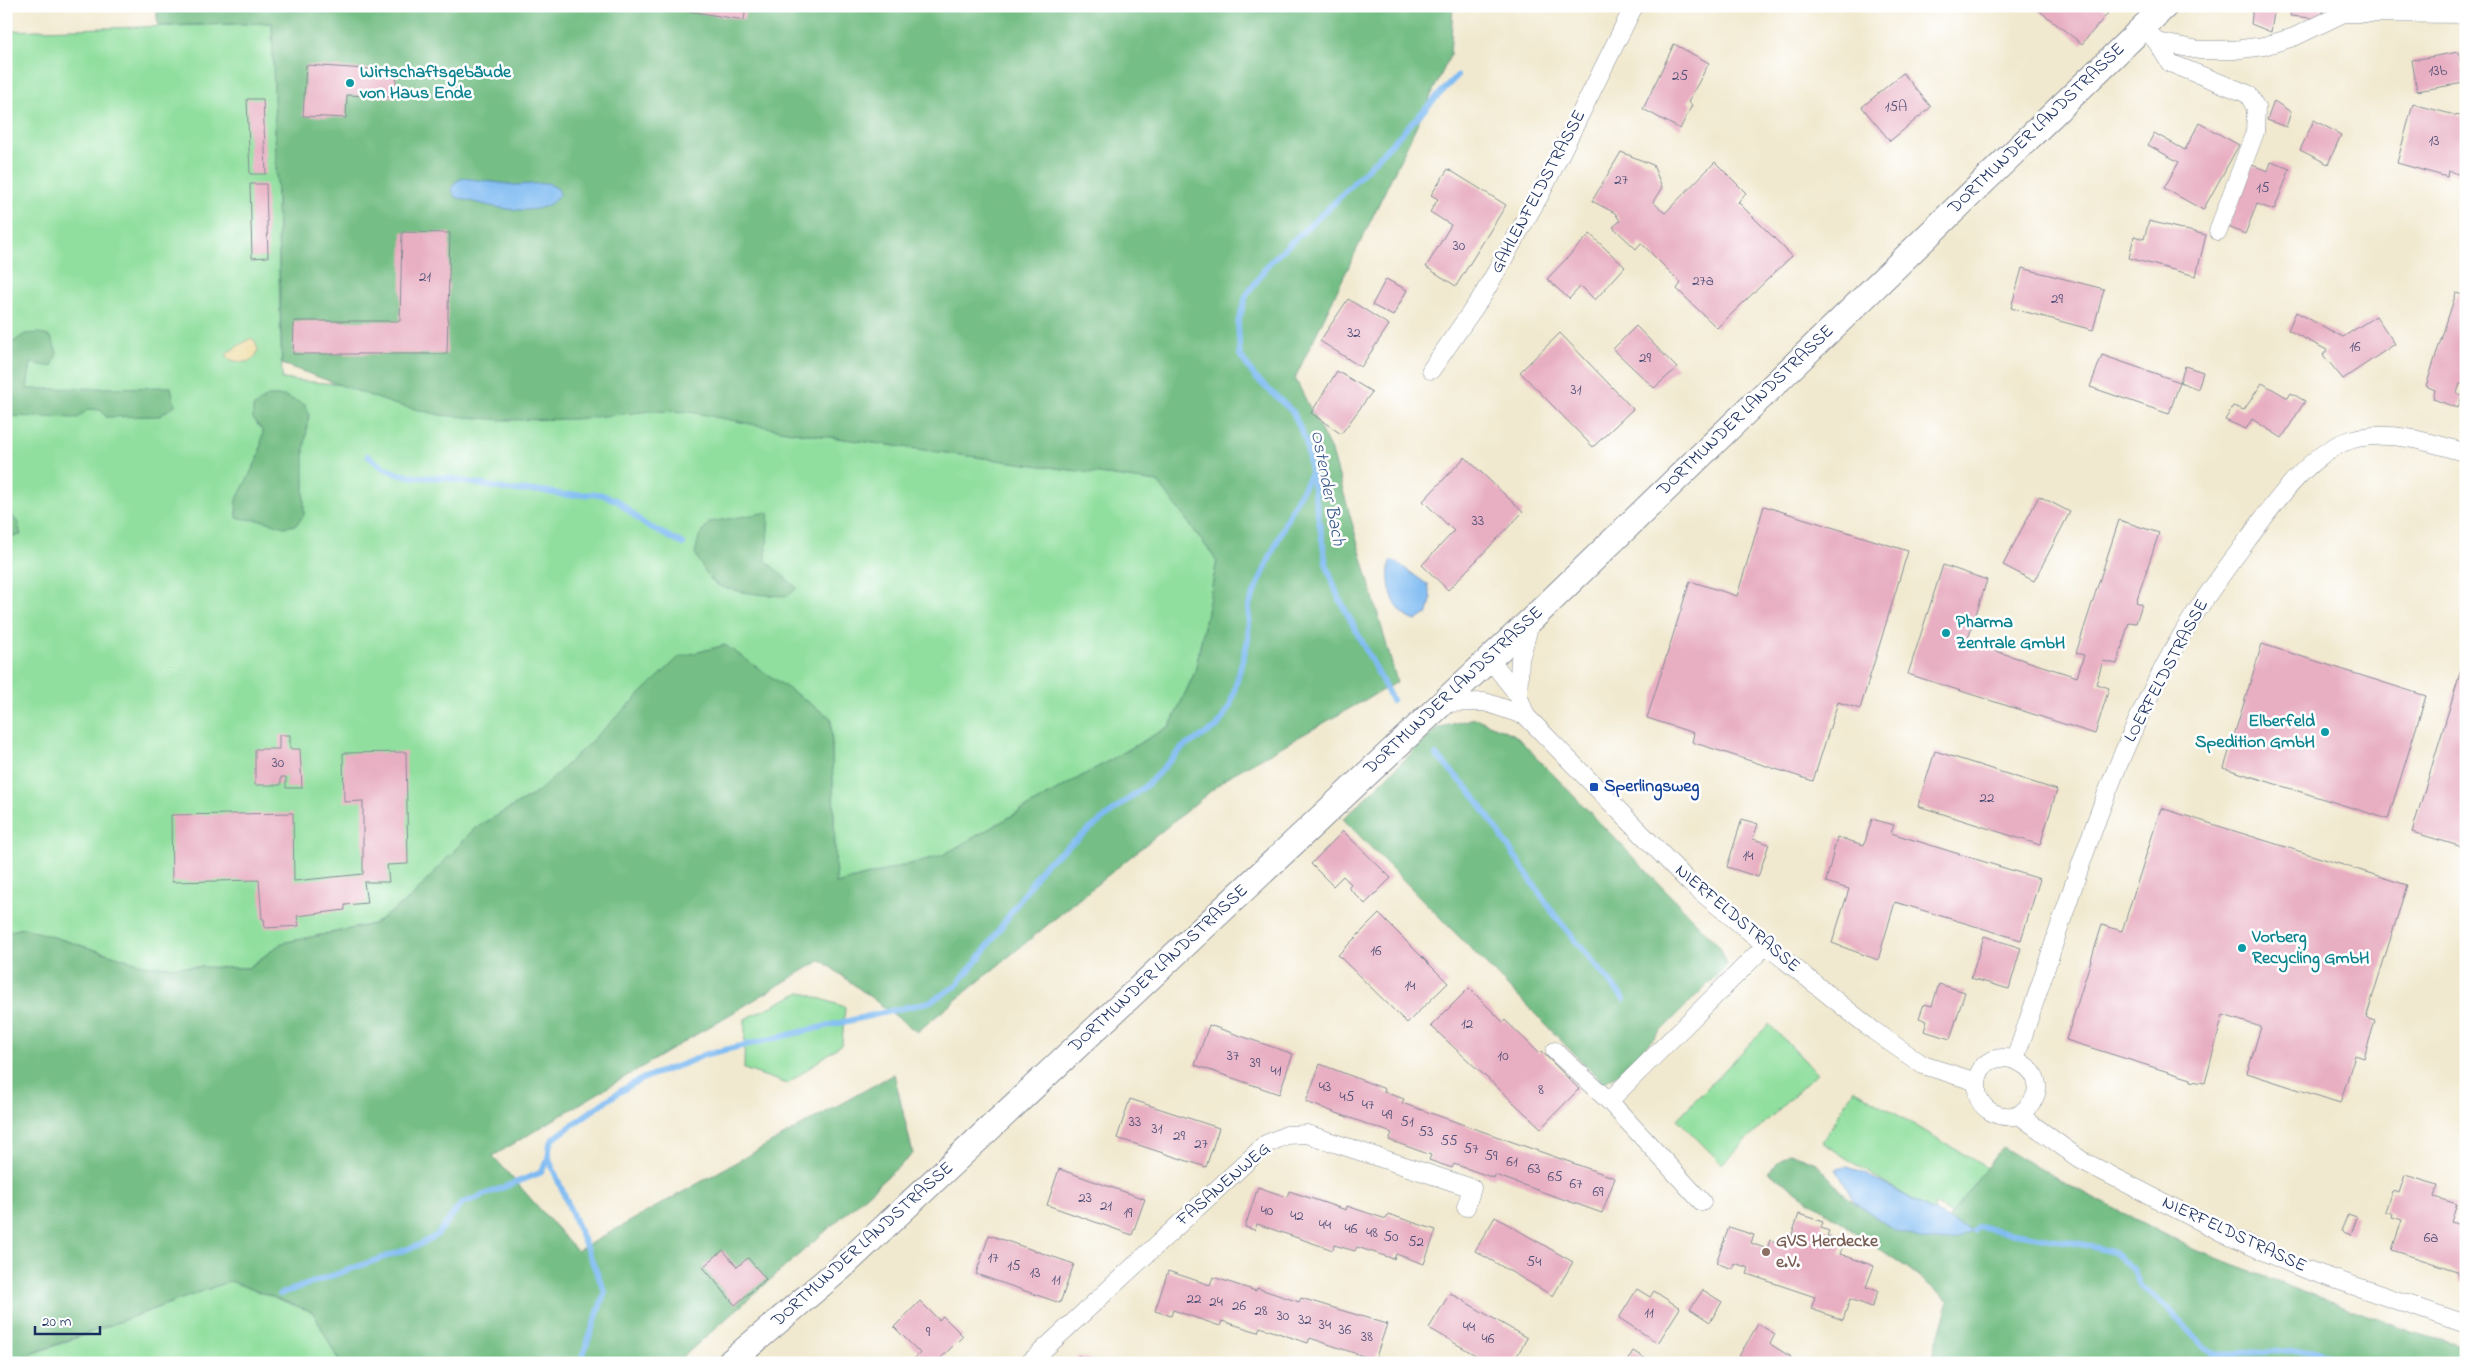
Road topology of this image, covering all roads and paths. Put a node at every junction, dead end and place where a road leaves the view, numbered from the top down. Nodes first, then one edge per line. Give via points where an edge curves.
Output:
1 (1634, 6) edge
2 (2165, 6) edge
3 (2466, 14) edge
4 (2150, 34) junction
5 (2218, 232) dead end
6 (1431, 370) dead end
7 (2466, 453) edge
8 (1532, 619) junction
9 (1490, 658) junction
10 (1518, 695) junction
11 (1440, 703) junction
12 (1526, 716) junction
13 (1766, 945) junction
14 (1555, 1050) dead end
15 (2015, 1059) junction
16 (1977, 1082) junction
17 (1608, 1101) junction
18 (2019, 1115) junction
19 (1702, 1202) dead end
20 (1466, 1207) dead end
21 (2466, 1324) edge
22 (730, 1363) edge
23 (1029, 1363) edge

1 - 6 street, GAHLENFELDSTRASSE via 1529,214 1483,295
2 - 4 main road, DORTMUNDER LANDSTRASSE
3 - 4 street via 2344,13 2294,37 2234,50 2199,50
4 - 5 street via 2170,63 2248,94 2256,108 2255,132
4 - 8 main road, DORTMUNDER LANDSTRASSE
7 - 15 street, LOERFELDSTRASSE via 2395,437 2351,440 2315,460 2270,509 2206,596 2142,712 2088,844
8 - 9 main road, DORTMUNDER LANDSTRASSE
8 - 10 street, NIERFELDSTRASSE via 1520,659
9 - 10 street, NIERFELDSTRASSE
9 - 11 main road, DORTMUNDER LANDSTRASSE
10 - 12 street, NIERFELDSTRASSE
11 - 12 street, NIERFELDSTRASSE via 1485,702
11 - 22 main road, DORTMUNDER LANDSTRASSE via 842,1267
12 - 13 street, NIERFELDSTRASSE via 1690,883
13 - 16 street, NIERFELDSTRASSE via 1867,1026 1923,1066
13 - 17 street
14 - 17 street
15 - 16 street via 2000,1058 1988,1064
15 - 18 street via 2030,1069 2036,1083 2036,1094 2029,1107
16 - 18 street via 1977,1094 1985,1108 1997,1116
17 - 19 street
18 - 21 street, NIERFELDSTRASSE via 2081,1160 2227,1234 2299,1267
20 - 23 street, FASANENWEG via 1472,1188 1307,1134 1287,1135 1266,1144

